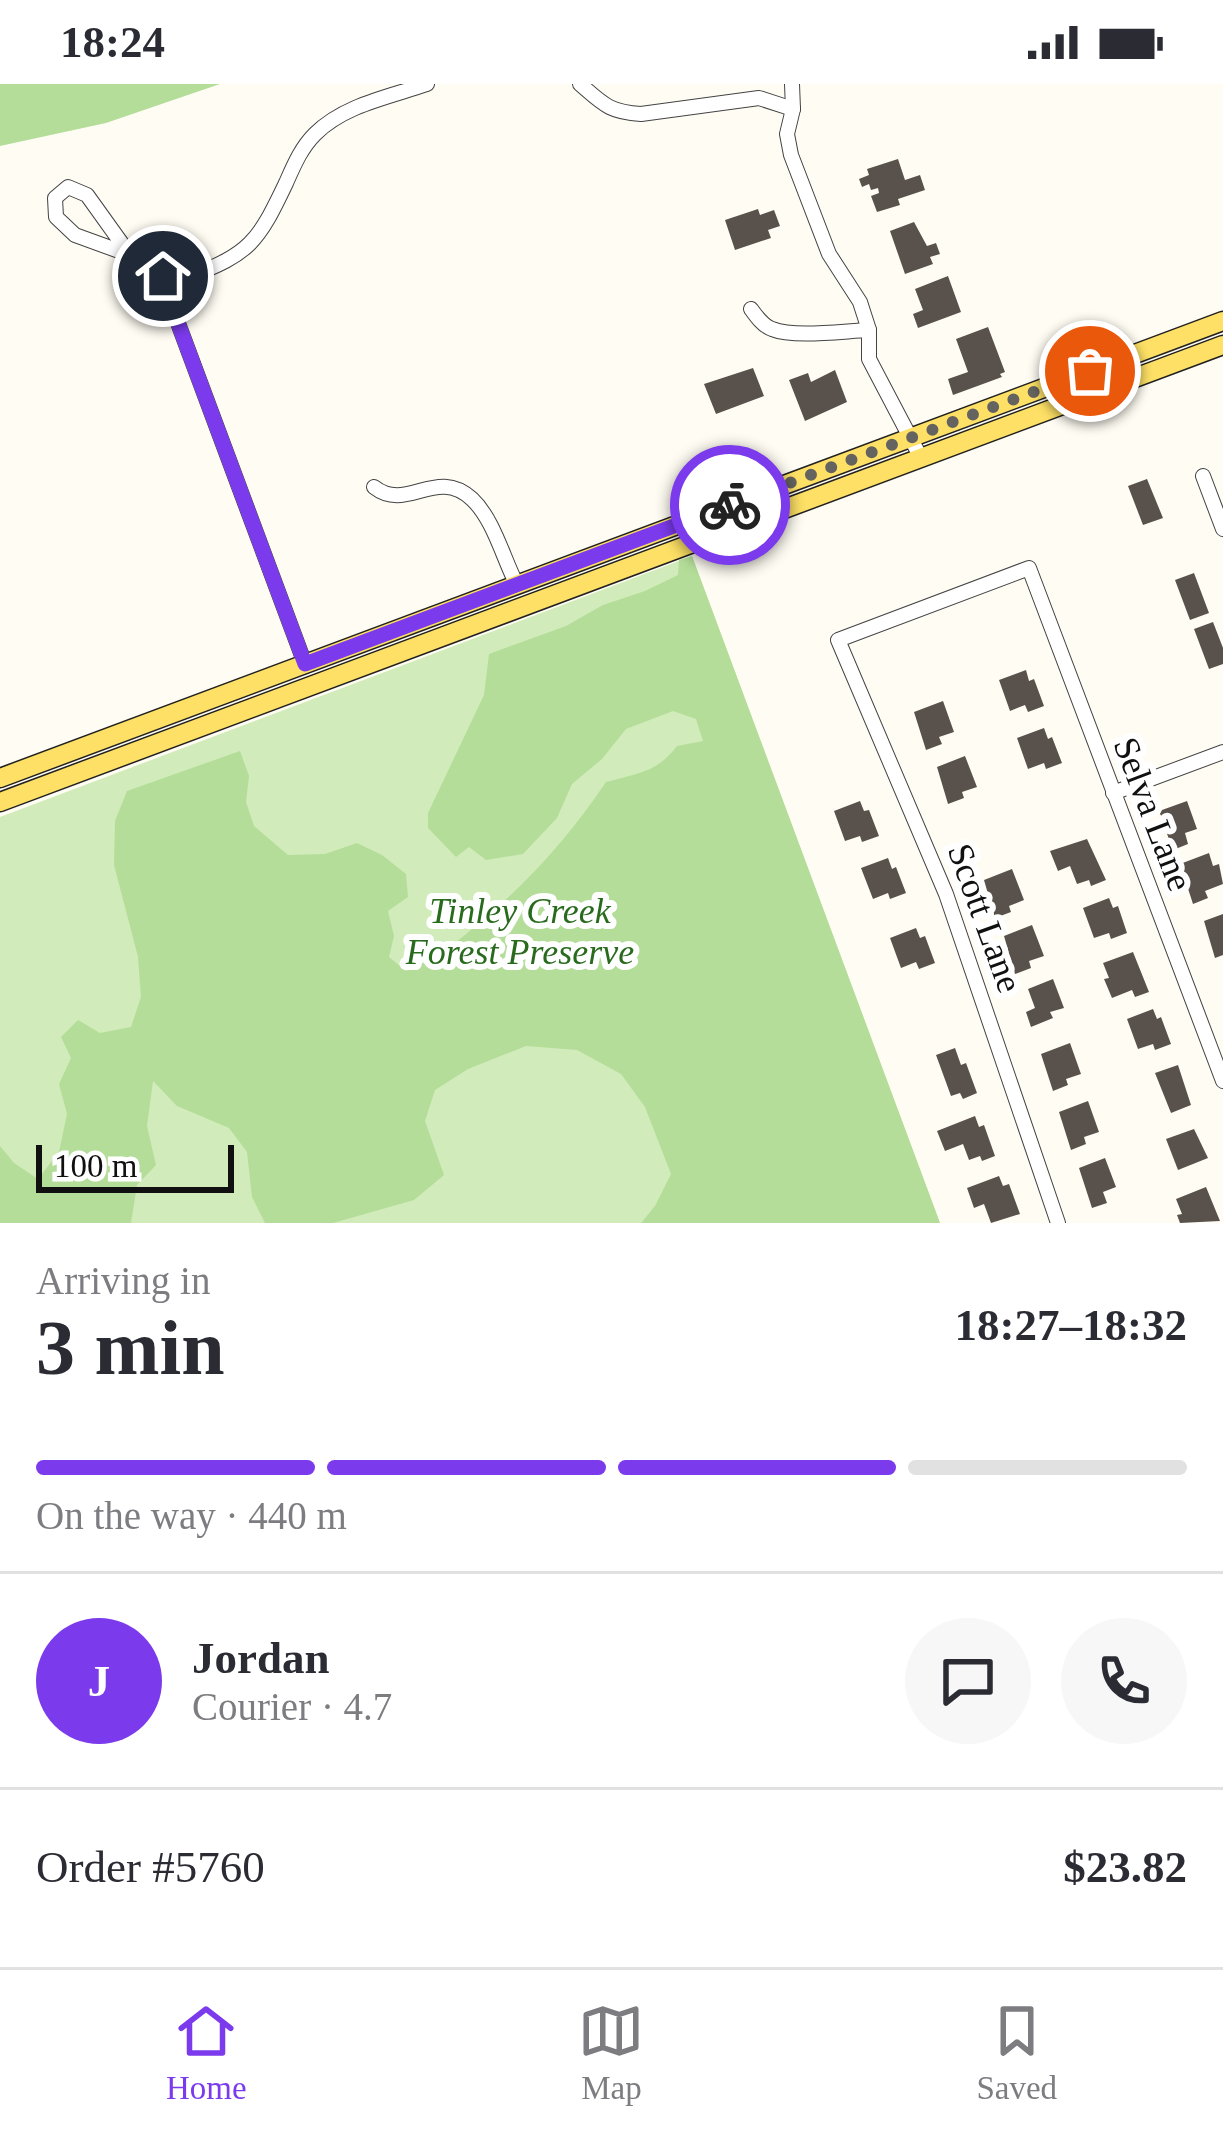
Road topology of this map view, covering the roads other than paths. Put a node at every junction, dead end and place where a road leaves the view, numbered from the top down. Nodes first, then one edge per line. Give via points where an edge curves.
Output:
1 (427, 84) edge
2 (580, 84) edge
3 (792, 84) edge
4 (793, 110) junction
5 (130, 255) junction
6 (188, 277) dead end
7 (751, 309) dead end
8 (1223, 321) edge
9 (869, 330) junction
10 (1223, 345) edge
11 (910, 438) junction
12 (921, 458) junction
13 (1203, 476) dead end
14 (374, 487) dead end
15 (1223, 529) edge
16 (517, 585) junction
17 (838, 640) joint
18 (305, 664) junction
19 (1223, 752) edge
20 (0, 778) edge
21 (1113, 794) junction
22 (0, 802) edge
23 (1223, 1082) edge
24 (1058, 1223) edge

1 - 6 street via 343,113 317,131 248,248
2 - 4 street via 621,113 759,98
3 - 4 street
4 - 9 street via 790,155
5 - 5 street via 75,235 56,217 55,197 68,187 87,194
5 - 18 street via 163,276
7 - 9 street via 772,329
8 - 11 main road
9 - 11 street via 868,359
10 - 12 main road
11 - 12 street
11 - 16 main road
12 - 22 main road
13 - 15 street
14 - 16 street via 403,496 451,485 484,514
16 - 18 main road
17 - 21 street, Selva Lane via 1029,568
17 - 24 street, Scott Lane via 946,894
18 - 20 main road
19 - 21 street
21 - 23 street, Selva Lane

